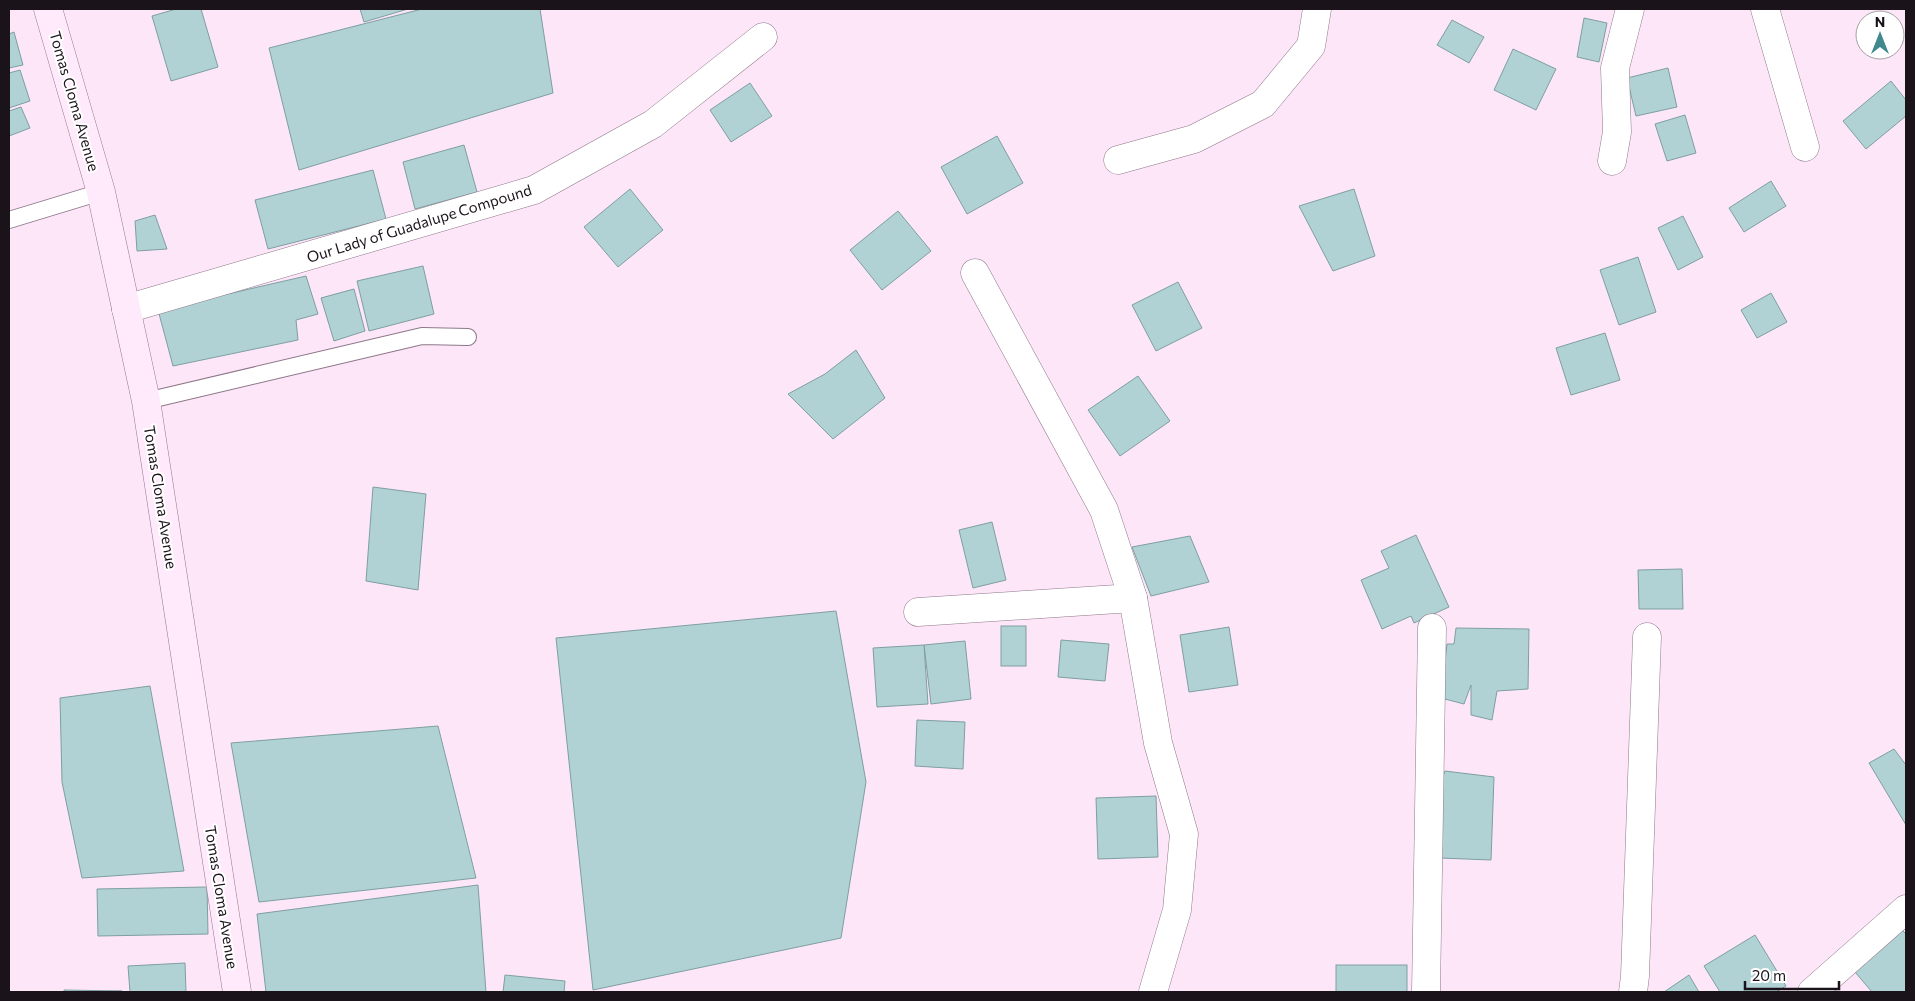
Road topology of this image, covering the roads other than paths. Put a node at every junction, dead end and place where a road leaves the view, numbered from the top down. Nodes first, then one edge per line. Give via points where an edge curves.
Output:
1 (48, 9) edge
2 (1317, 9) edge
3 (1630, 9) edge
4 (1765, 9) edge
5 (763, 36) dead end
6 (1805, 147) dead end
7 (1118, 160) dead end
8 (1612, 161) dead end
9 (101, 192) junction
10 (9, 220) edge
11 (974, 273) dead end
12 (126, 309) junction
13 (468, 337) dead end
14 (146, 401) junction
15 (1133, 598) junction
16 (918, 612) dead end
17 (1432, 628) dead end
18 (1647, 637) dead end
19 (1906, 909) edge
20 (1823, 988) edge
21 (237, 992) edge
22 (1154, 992) edge
23 (1426, 992) edge
24 (1633, 992) edge

1 - 9 main road, Tomas Cloma Avenue
2 - 7 street via 1311,46 1263,104 1194,139
3 - 8 street via 1616,68 1617,132
4 - 6 street
5 - 12 street, Our Lady of Guadalupe Compound via 653,124 534,190
9 - 10 lane
9 - 12 main road, Tomas Cloma Avenue
11 - 15 street via 1104,510
12 - 14 main road, Tomas Cloma Avenue
13 - 14 lane via 422,336
14 - 21 main road, Tomas Cloma Avenue
15 - 16 street
15 - 22 street via 1158,743 1184,834 1177,910
17 - 23 street
18 - 24 street
19 - 20 street

